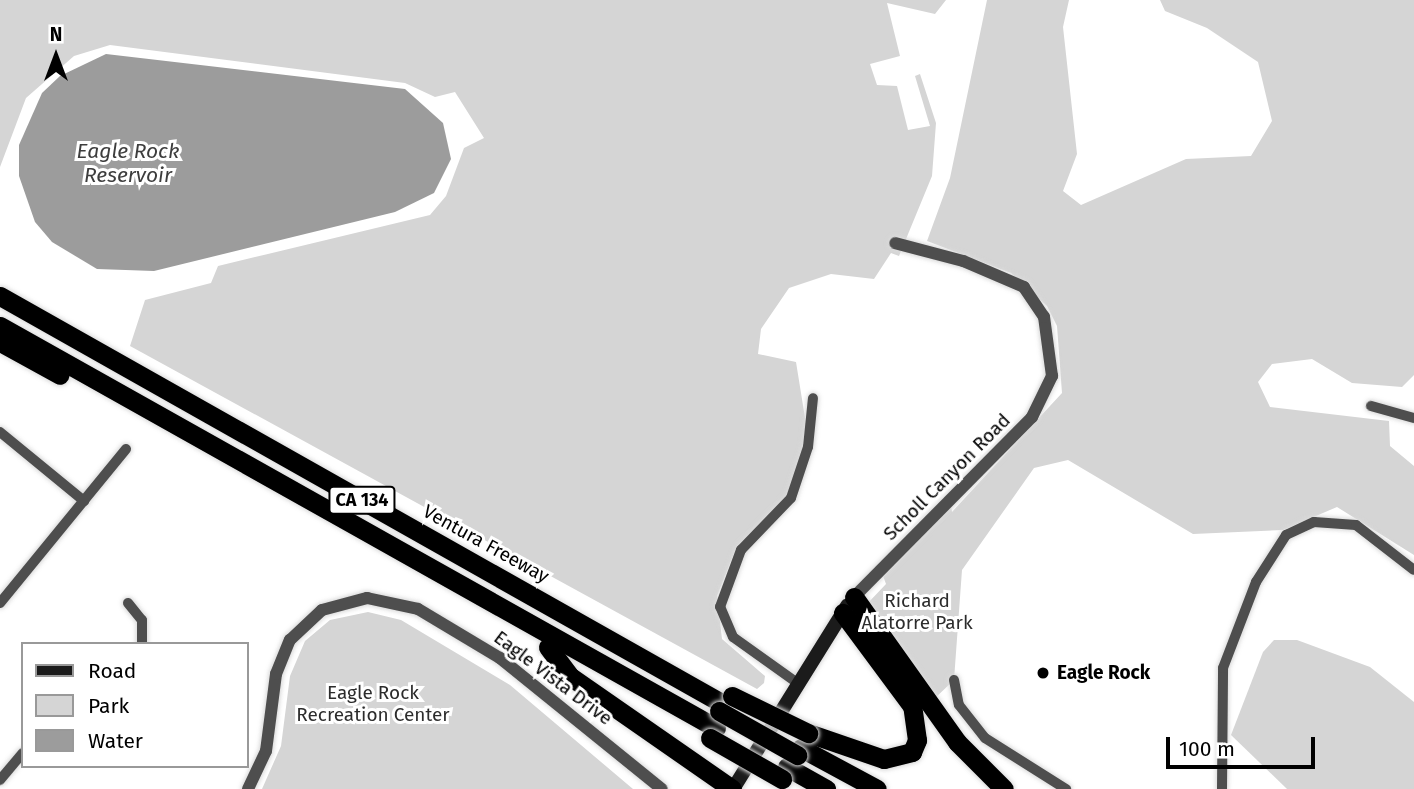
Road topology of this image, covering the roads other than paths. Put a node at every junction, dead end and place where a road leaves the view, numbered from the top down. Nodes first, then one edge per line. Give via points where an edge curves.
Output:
1 (895, 243) dead end
2 (0, 296) edge
3 (0, 308) edge
4 (0, 326) edge
5 (0, 342) edge
6 (813, 397) dead end
7 (1371, 406) dead end
8 (1414, 418) edge
9 (0, 432) edge
10 (126, 449) dead end
11 (84, 501) junction
12 (1414, 570) edge
13 (0, 603) edge
14 (128, 603) dead end
15 (848, 605) junction
16 (142, 642) edge
17 (548, 647) junction
18 (954, 680) dead end
19 (796, 682) junction
20 (720, 716) junction
21 (21, 755) edge
22 (795, 756) junction
23 (0, 780) edge
24 (248, 789) edge
25 (662, 789) edge
26 (733, 789) edge
27 (802, 789) edge
28 (826, 789) edge
29 (856, 789) edge
30 (877, 789) edge
31 (1004, 789) edge
32 (1066, 789) edge
33 (1222, 789) edge

1 - 15 street, Scholl Canyon Road via 963,261 1024,287 1044,317 1052,376 1032,418
2 - 20 highway, Ventura Freeway / CA 134 via 609,639
3 - 20 highway
4 - 20 highway
5 - 17 highway, CA 134
6 - 19 street via 808,447 791,498 741,550 720,607 733,637
7 - 8 street
9 - 11 street
10 - 11 street
11 - 13 street
12 - 33 street via 1356,526 1314,523 1286,535 1256,582 1223,668
14 - 16 street via 142,620
15 - 19 main road, Scholl Canyon Road
15 - 22 highway via 912,706 917,740 912,752 884,759
15 - 31 highway via 957,742
17 - 20 highway, CA 134
17 - 26 highway via 570,677
18 - 32 street via 960,705 985,738
19 - 26 main road, Scholl Canyon Road
20 - 22 highway, bridge
20 - 22 highway, CA 134, bridge
21 - 23 street
22 - 27 highway, CA 134
22 - 28 highway
22 - 29 highway
22 - 30 highway, CA 134
24 - 25 street, Eagle Vista Drive via 265,751 276,674 290,640 322,610 367,598 418,609 500,658

